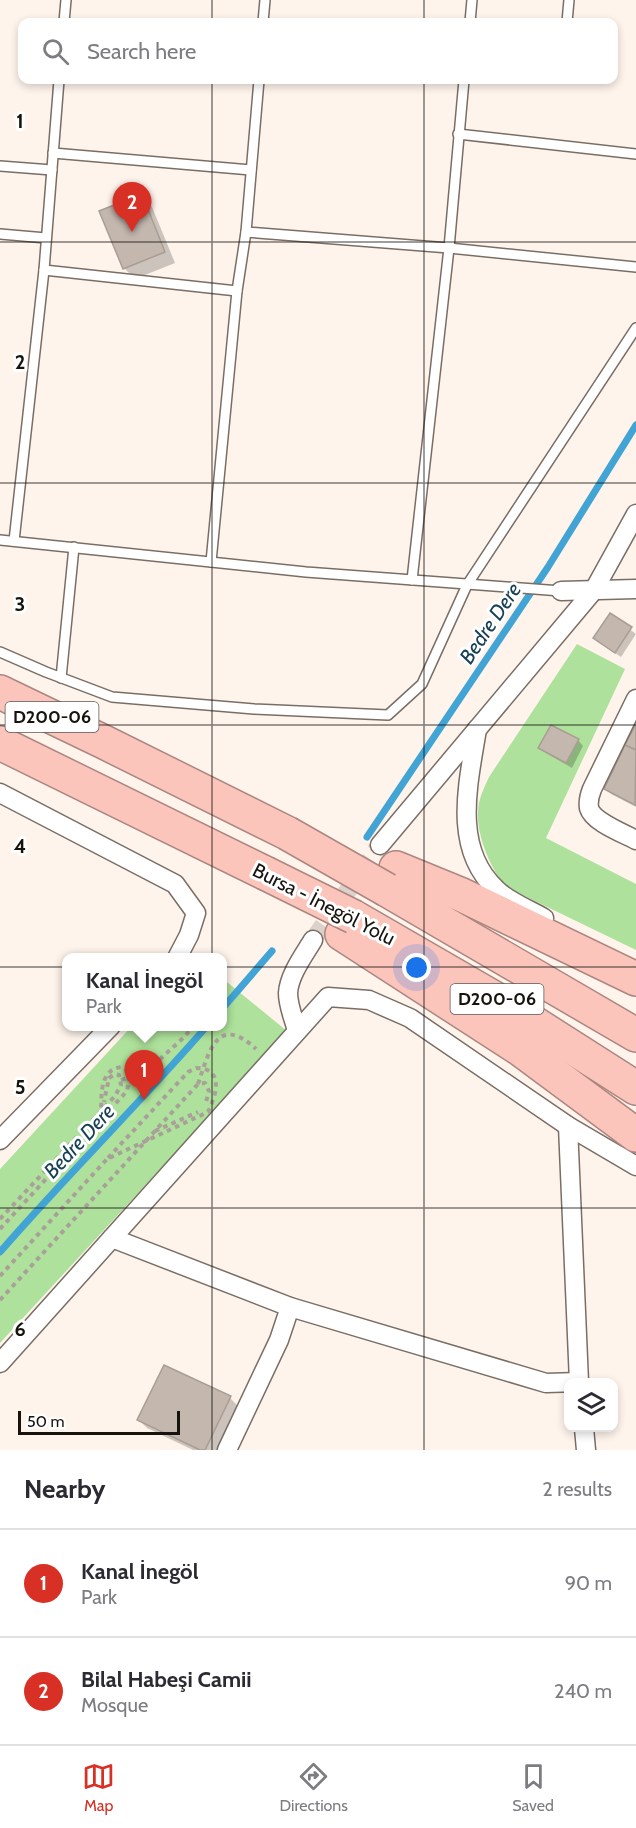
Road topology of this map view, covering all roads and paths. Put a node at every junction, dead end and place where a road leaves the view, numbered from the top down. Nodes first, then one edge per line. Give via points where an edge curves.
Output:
1 (66, 0) edge
2 (265, 0) edge
3 (472, 0) edge
4 (569, 0) edge
5 (64, 18) edge
6 (263, 18) edge
7 (470, 18) edge
8 (567, 18) edge
9 (59, 84) edge
10 (258, 84) edge
11 (464, 84) edge
12 (458, 134) junction
13 (53, 153) junction
14 (636, 154) edge
15 (0, 166) edge
16 (52, 170) junction
17 (251, 170) junction
18 (246, 232) junction
19 (0, 234) edge
20 (46, 238) junction
21 (449, 248) junction
22 (636, 267) edge
23 (44, 270) junction
24 (237, 291) junction
25 (636, 328) edge
26 (636, 514) edge
27 (0, 540) edge
28 (14, 541) junction
29 (74, 548) junction
30 (211, 562) junction
31 (412, 580) junction
32 (467, 585) junction
33 (636, 589) edge
34 (594, 590) junction
35 (561, 591) joint
36 (0, 652) edge
37 (62, 678) junction
38 (0, 692) edge
39 (636, 699) edge
40 (478, 729) junction
41 (0, 744) edge
42 (0, 793) edge
43 (636, 840) edge
44 (388, 868) junction
45 (337, 930) junction
46 (179, 953) edge
47 (630, 976) edge
48 (106, 1031) edge
49 (189, 1031) edge
50 (297, 1031) junction
51 (636, 1035) edge
52 (270, 1061) junction
53 (204, 1068) junction
54 (129, 1078) junction
55 (121, 1080) junction
56 (198, 1084) junction
57 (636, 1088) edge
58 (102, 1110) junction
59 (101, 1120) junction
60 (568, 1126) junction
61 (155, 1131) junction
62 (636, 1135) edge
63 (0, 1140) edge
64 (145, 1142) junction
65 (107, 1159) junction
66 (636, 1166) edge
67 (0, 1220) edge
68 (0, 1229) edge
69 (112, 1238) junction
70 (0, 1276) edge
71 (0, 1300) edge
72 (290, 1307) junction
73 (0, 1363) edge
74 (579, 1378) edge
75 (564, 1382) edge
76 (584, 1432) edge
77 (227, 1450) edge
78 (586, 1450) edge

1 - 5 lane
2 - 6 lane
3 - 7 lane
4 - 8 lane
9 - 13 lane
10 - 17 lane
11 - 12 lane
12 - 14 lane
12 - 21 lane
13 - 16 lane
13 - 17 lane
15 - 16 lane
16 - 20 lane
17 - 18 lane
18 - 21 lane
18 - 24 lane
19 - 20 lane
20 - 23 lane
21 - 22 lane
21 - 31 lane
23 - 24 lane
23 - 28 lane
24 - 30 lane
25 - 32 lane
26 - 34 street
27 - 28 lane
28 - 29 lane
29 - 30 lane
29 - 37 lane
30 - 31 lane
31 - 32 lane
32 - 35 lane
32 - 37 lane via 422,684 388,715 112,697
33 - 34 street
34 - 35 street
34 - 40 street
36 - 37 lane
38 - 44 highway, Bursa - İnegöl Yolu / D200-06, bridge
39 - 43 street via 592,789 589,808 605,824
40 - 44 street
40 - 47 street via 466,819 472,849 486,878 496,890 603,954
41 - 45 highway, Bursa - İnegöl Yolu / D200-06, bridge via 261,882
42 - 46 street via 175,884 196,913
44 - 47 highway via 462,895
44 - 51 highway, Bursa - İnegöl Yolu / D200-06
45 - 50 street via 290,981 289,1000
45 - 57 highway, Bursa - İnegöl Yolu / D200-06 via 501,1002
45 - 62 highway via 520,1049
48 - 63 street
49 - 54 path via 145,1073
50 - 52 street
50 - 60 street via 328,998 369,1000 410,1018
52 - 53 path via 244,1038 231,1034 212,1046
52 - 69 street
53 - 56 path
53 - 64 path via 212,1072 217,1091 208,1112
53 - 65 path via 188,1072
54 - 55 path
54 - 58 path via 122,1067 109,1071 104,1078
54 - 59 path via 127,1091
55 - 58 path via 115,1096
55 - 58 path via 115,1074 110,1078
56 - 61 path
56 - 61 path via 205,1083 209,1091 202,1110
58 - 59 path
58 - 67 path
59 - 68 path
60 - 66 street
60 - 74 street
61 - 64 path
64 - 65 path
64 - 71 path
65 - 70 path
69 - 72 street
69 - 73 street
72 - 75 street via 546,1383
72 - 77 street via 279,1340
76 - 78 street

